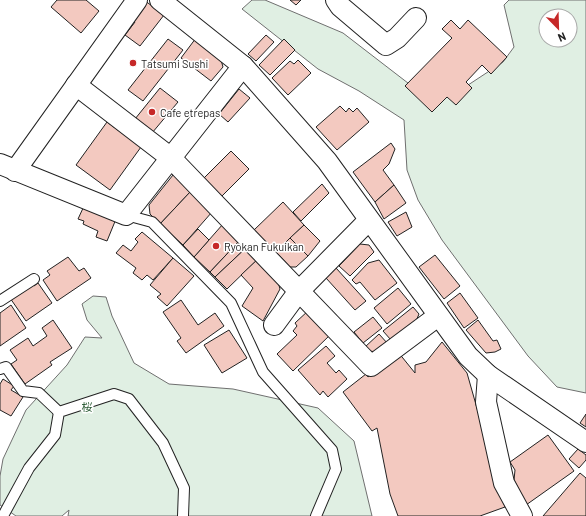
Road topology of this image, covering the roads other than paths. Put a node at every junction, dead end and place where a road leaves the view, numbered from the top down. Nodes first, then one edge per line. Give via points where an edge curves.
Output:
1 (137, 0) edge
2 (160, 0) edge
3 (336, 0) edge
4 (416, 18) dead end
5 (243, 66) junction
6 (76, 85) junction
7 (171, 158) junction
8 (7, 168) edge
9 (126, 215) junction
10 (369, 220) junction
11 (34, 279) dead end
12 (299, 291) junction
13 (0, 301) edge
14 (438, 316) junction
15 (274, 326) dead end
16 (0, 369) edge
17 (488, 374) junction
18 (59, 412) junction
19 (586, 442) edge
20 (4, 514) dead end
21 (183, 516) edge
22 (316, 516) edge
23 (522, 516) edge

1 - 6 street
2 - 5 street
3 - 4 street via 386,45 397,38
5 - 7 street
5 - 10 street via 327,161
6 - 7 street
6 - 8 street
7 - 9 street
7 - 12 street
8 - 9 street
9 - 22 lane via 152,222 231,303 263,372 332,450 336,469
10 - 12 street
10 - 14 street
11 - 13 lane
12 - 14 street via 371,366
12 - 15 street
14 - 17 street via 468,356
16 - 18 lane via 6,367 23,391 39,393
17 - 19 street
17 - 23 street via 486,402 504,483
18 - 20 lane via 55,435 29,468
18 - 21 lane via 114,394 129,399 163,443 184,488

